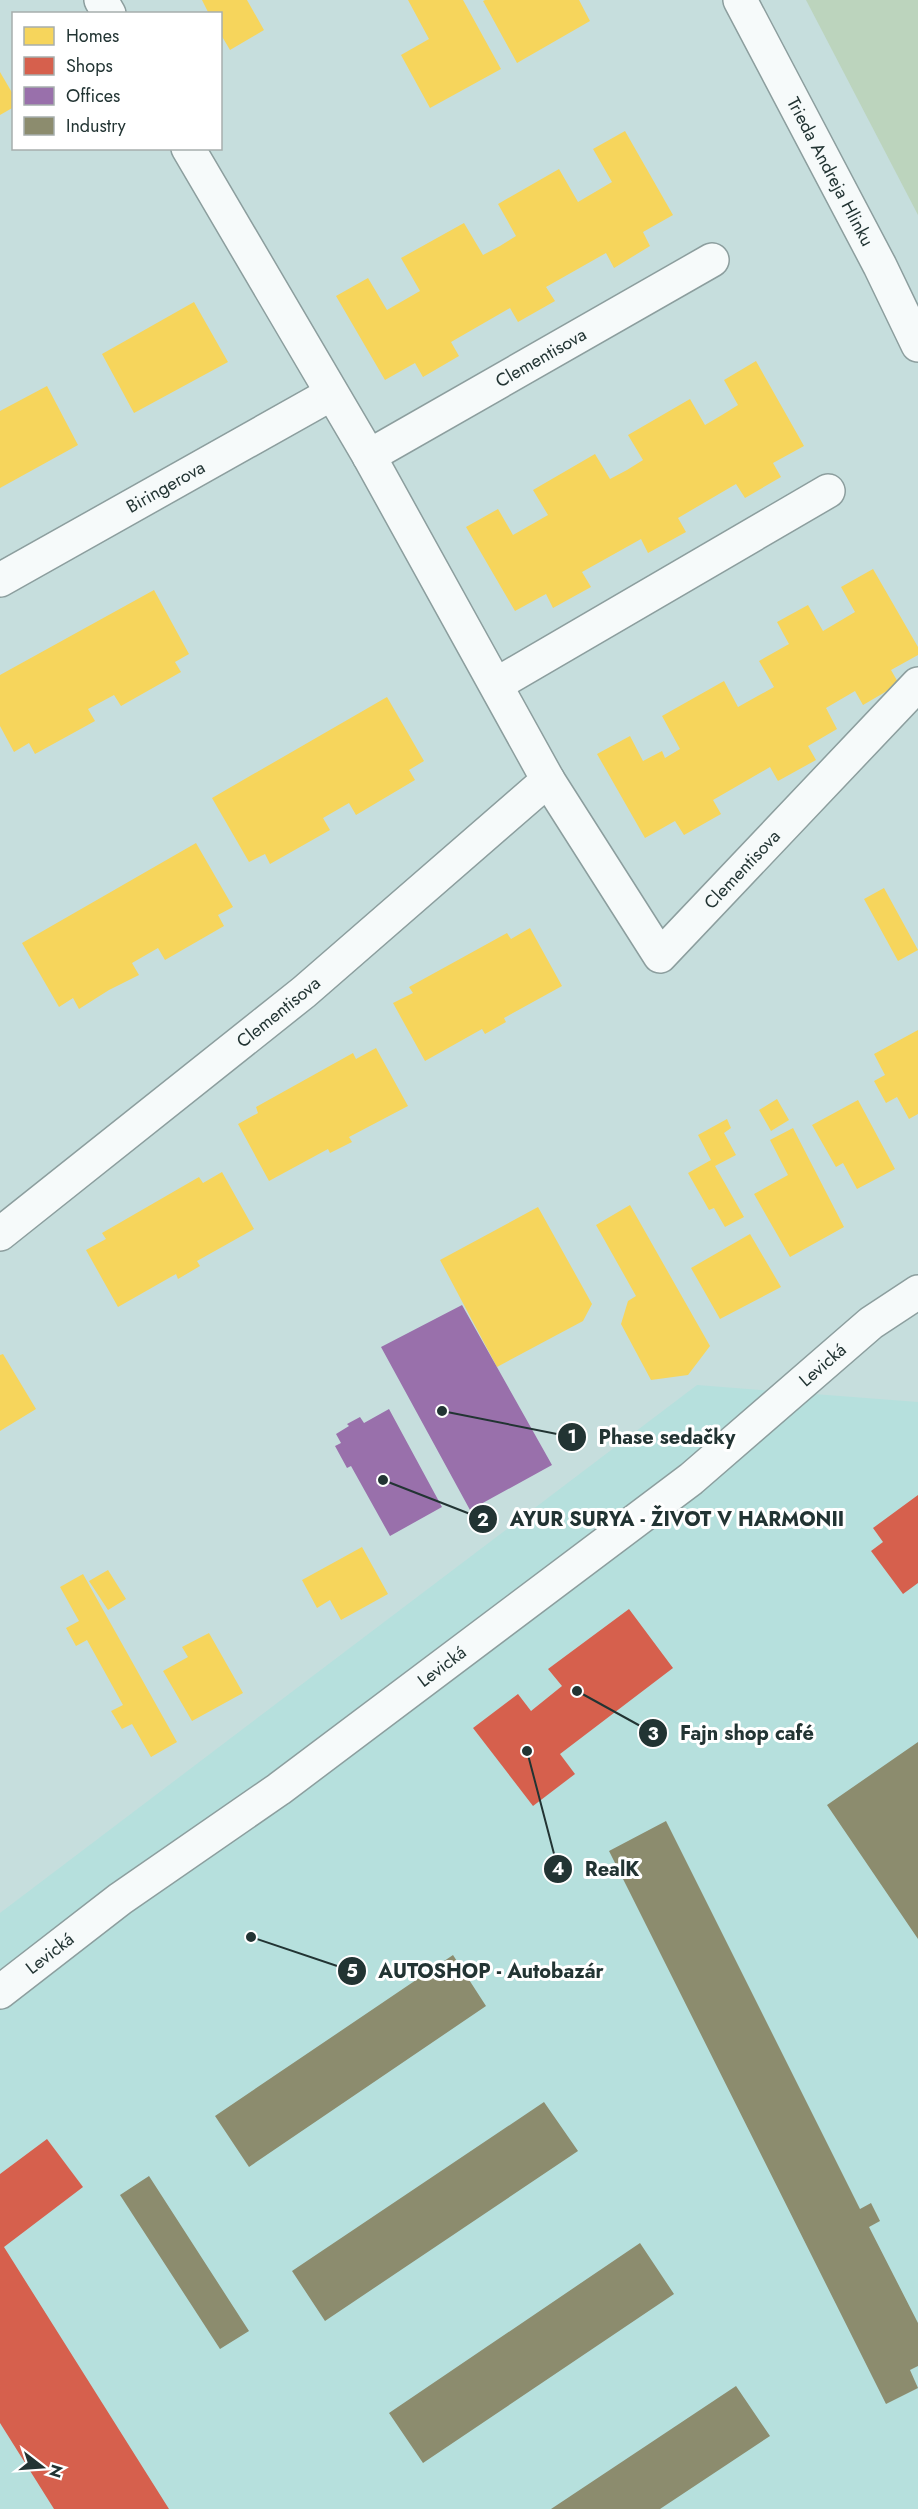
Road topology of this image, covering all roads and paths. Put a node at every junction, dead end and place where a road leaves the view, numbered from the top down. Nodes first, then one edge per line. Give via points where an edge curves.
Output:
1 (740, 0) edge
2 (189, 150) edge
3 (712, 260) dead end
4 (918, 345) edge
5 (331, 394) junction
6 (369, 456) junction
7 (828, 491) dead end
8 (0, 580) edge
9 (496, 684) junction
10 (918, 684) edge
11 (548, 780) junction
12 (0, 1234) edge
13 (918, 1268) edge
14 (918, 1292) edge
15 (871, 1323) junction
16 (0, 1992) edge

1 - 4 street, Trieda Andreja Hlinku
2 - 5 street, Clementisova
3 - 6 street, Clementisova
5 - 6 street, Clementisova
5 - 8 street, Biringerova
6 - 9 street, Clementisova
7 - 9 street
9 - 11 street, Clementisova
10 - 11 street, Clementisova via 660,956
11 - 12 street, Clementisova via 304,992
13 - 15 street, Levická
14 - 15 street, Levická
15 - 16 street, Levická via 691,1479 279,1789 120,1899

